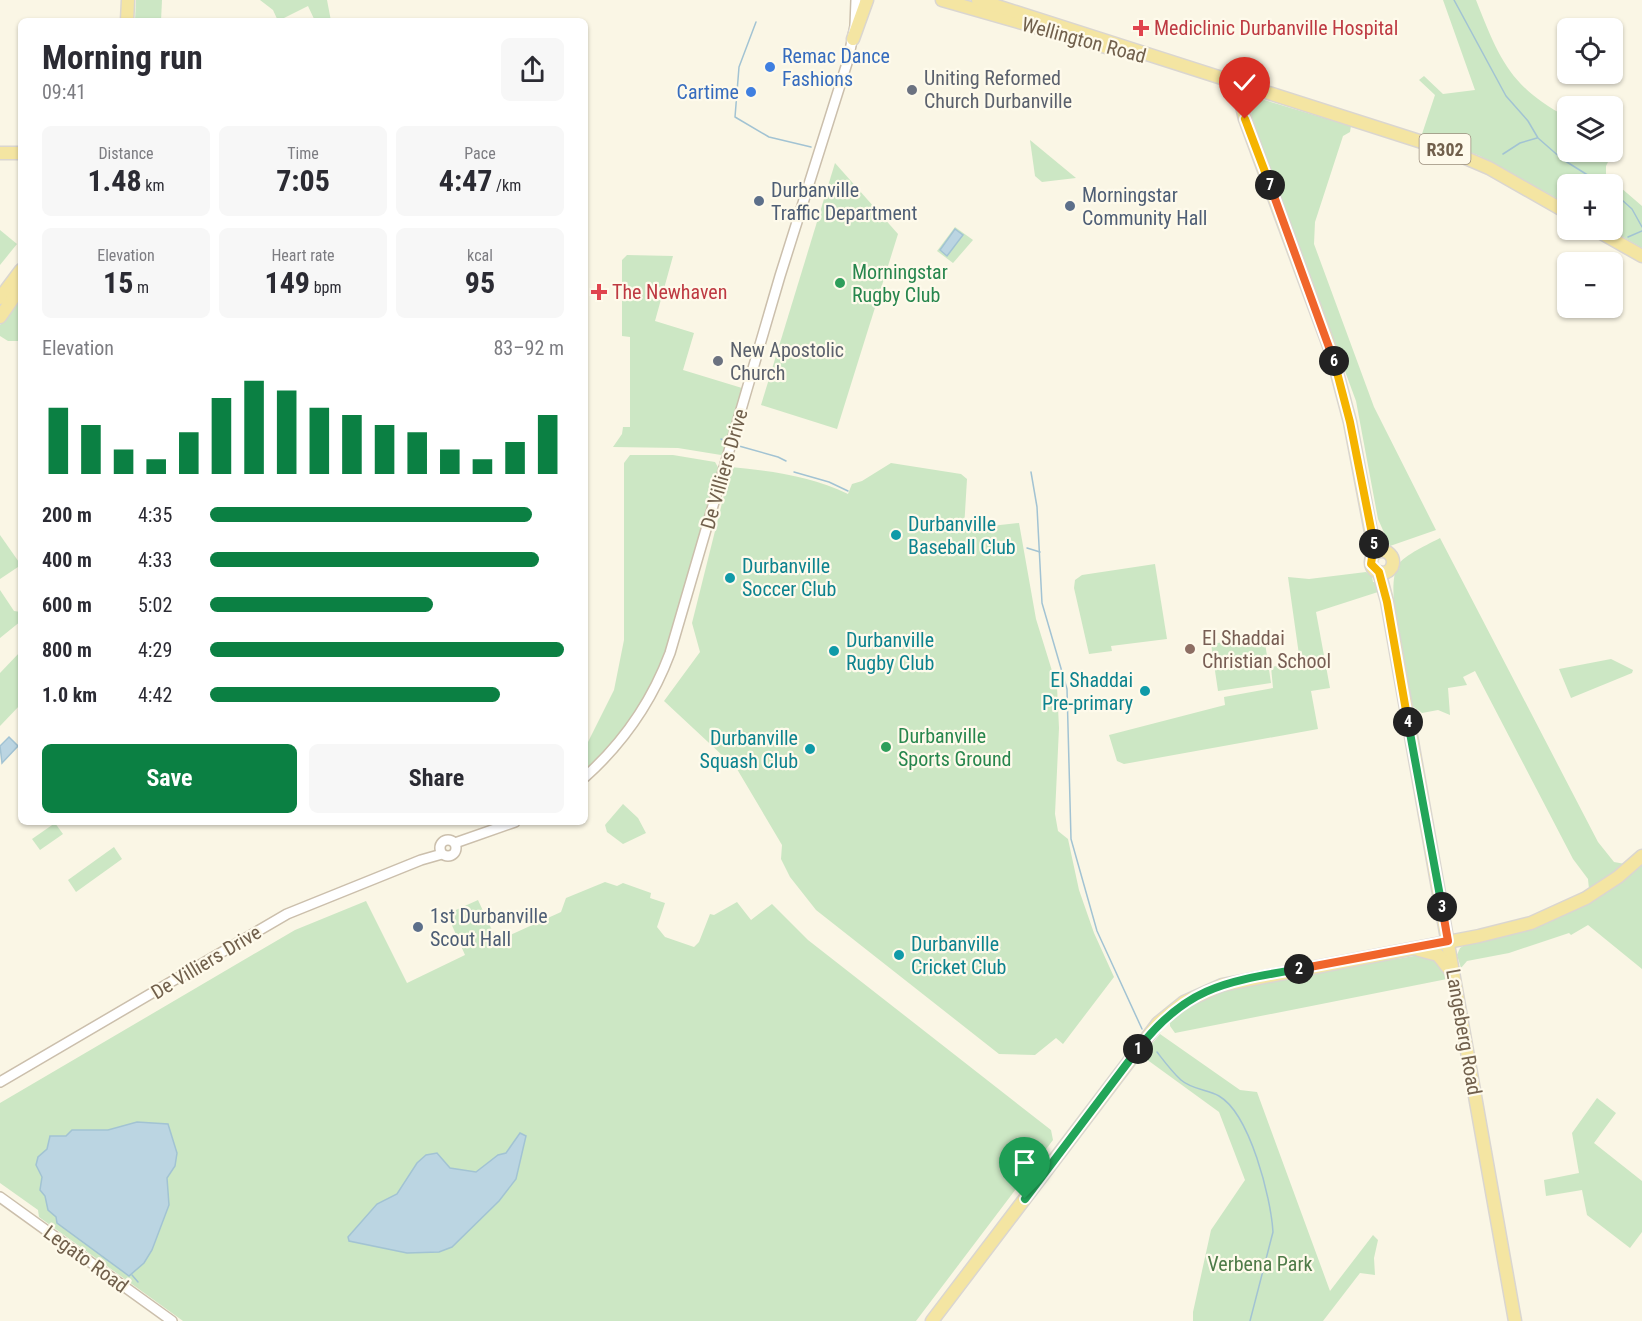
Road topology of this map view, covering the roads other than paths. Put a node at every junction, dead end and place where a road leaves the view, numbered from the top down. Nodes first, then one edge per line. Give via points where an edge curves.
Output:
1 (128, 0) edge
2 (856, 0) edge
3 (867, 0) edge
4 (942, 0) edge
5 (978, 0) edge
6 (127, 18) edge
7 (853, 39) junction
8 (1157, 58) junction
9 (1245, 85) junction
10 (0, 153) edge
11 (18, 153) edge
12 (1557, 207) edge
13 (1614, 240) edge
14 (1642, 256) edge
15 (18, 274) edge
16 (18, 291) edge
17 (0, 298) edge
18 (0, 317) edge
19 (1378, 552) junction
20 (1383, 572) junction
21 (588, 774) edge
22 (508, 825) edge
23 (1642, 856) edge
24 (1448, 941) junction
25 (1410, 949) junction
26 (1454, 976) junction
27 (0, 1082) edge
28 (0, 1197) edge
29 (172, 1321) edge
30 (932, 1321) edge
31 (1515, 1321) edge

1 - 6 main road
2 - 7 street, De Villiers Drive
3 - 7 main road
4 - 8 main road, Wellington Road / R302 via 1148,60
5 - 8 main road, Wellington Road / R302
7 - 21 street, De Villiers Drive via 670,653 644,708 618,744
8 - 9 main road, Wellington Road / R302
9 - 12 main road, Wellington Road / R302 via 1447,150 1489,168
9 - 19 main road via 1241,102 1245,119 1356,418
10 - 11 main road
13 - 14 main road
15 - 17 main road
16 - 18 main road
19 - 20 main road via 1371,564
19 - 20 main road via 1387,552 1392,559
20 - 24 main road, Langeberg Road
22 - 27 street, De Villiers Drive via 455,846 446,840 441,851 287,914
23 - 24 main road via 1602,888 1548,916
24 - 25 main road
24 - 26 main road, Langeberg Road
25 - 26 main road via 1438,955
25 - 30 main road via 1235,981 1207,990 1179,1006 1158,1023
26 - 31 main road, Langeberg Road
28 - 29 street, Legato Road

